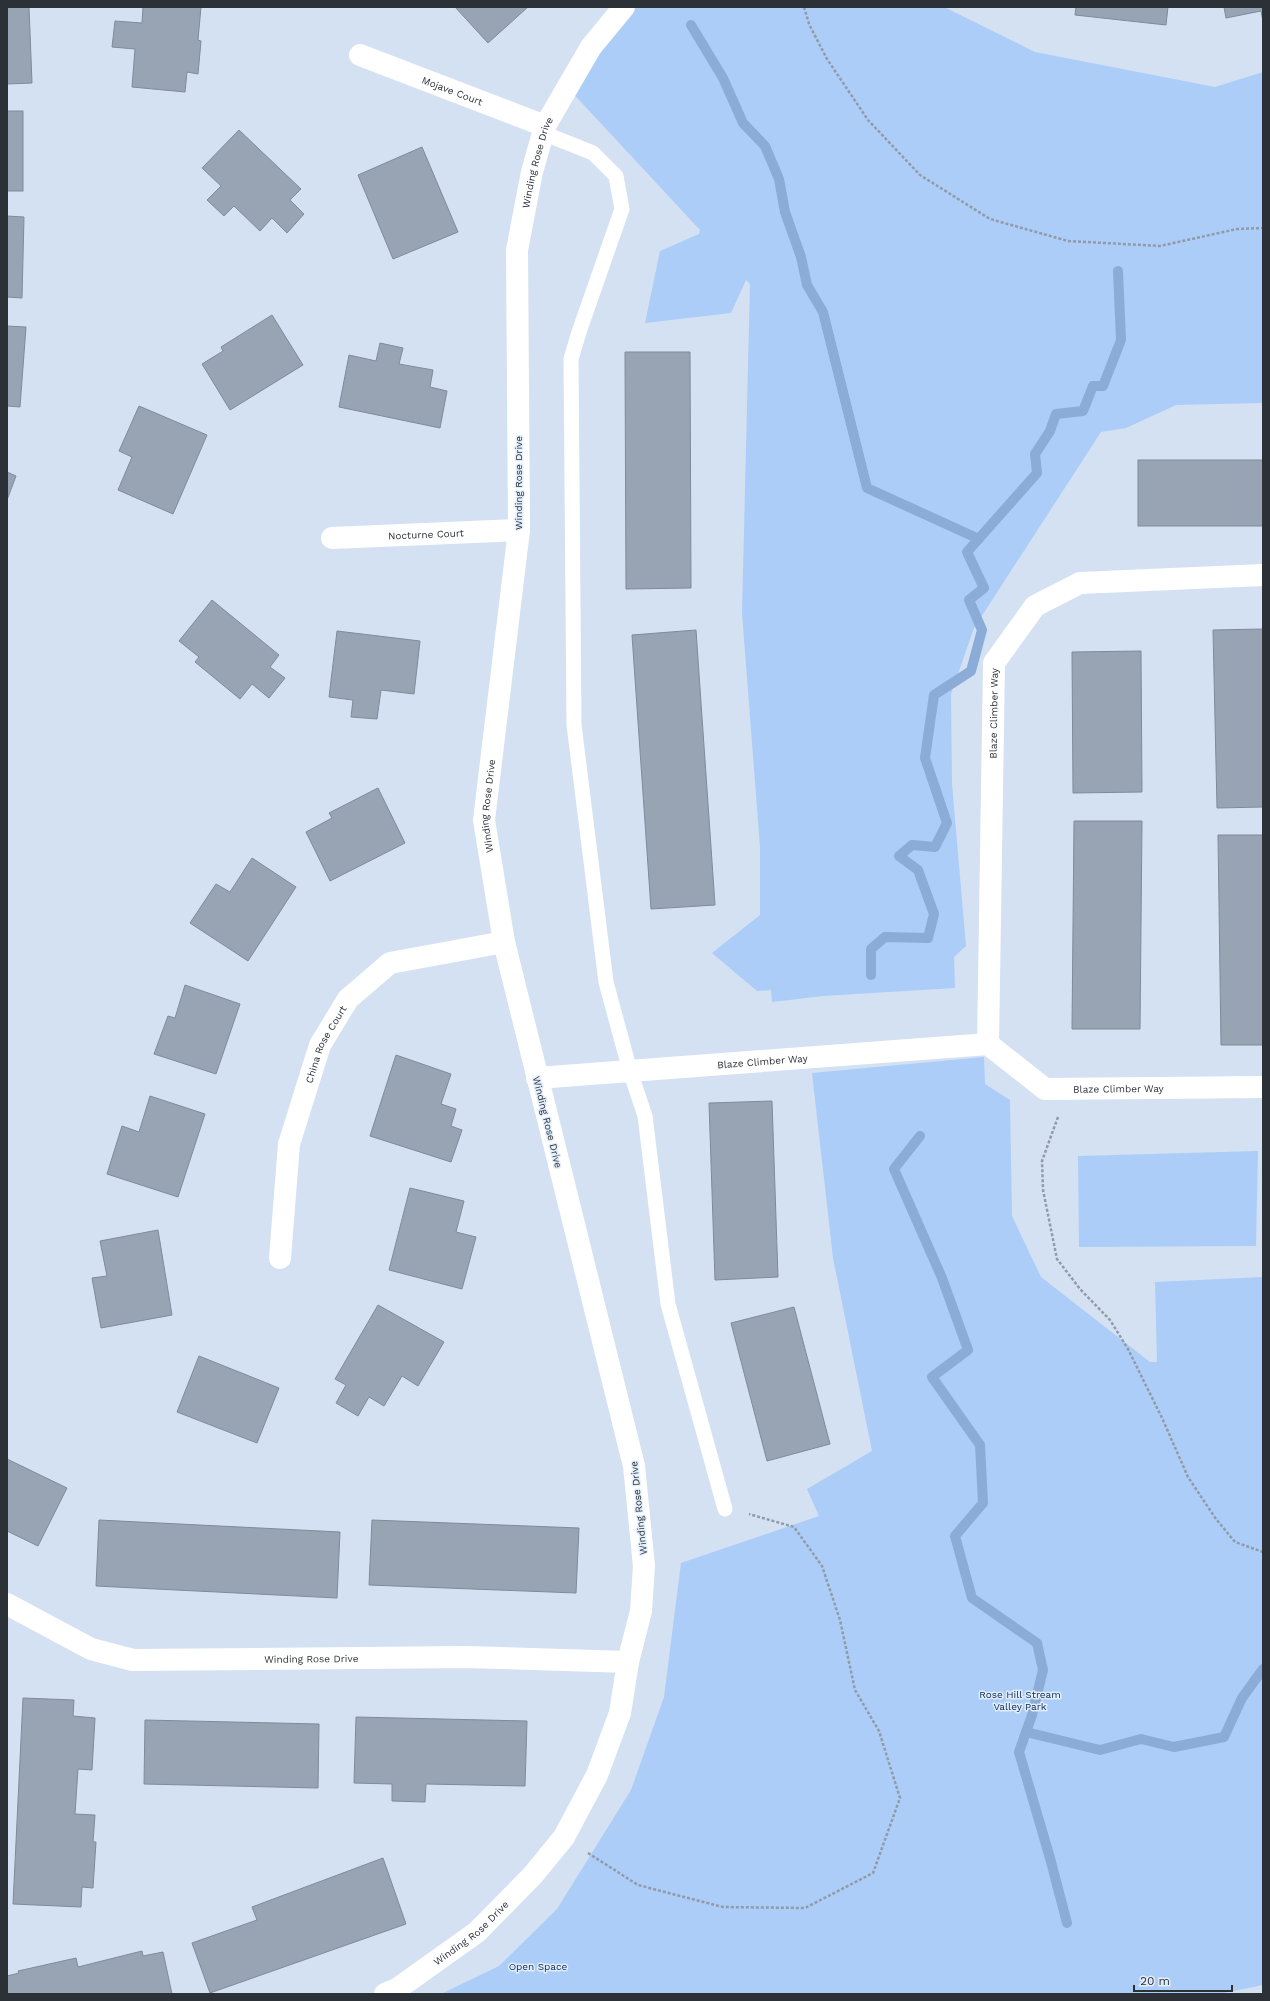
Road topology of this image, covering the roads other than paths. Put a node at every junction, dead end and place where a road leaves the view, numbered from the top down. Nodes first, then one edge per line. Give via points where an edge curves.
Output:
1 (624, 7) edge
2 (360, 55) dead end
3 (544, 130) junction
4 (519, 530) junction
5 (332, 538) dead end
6 (1263, 575) edge
7 (504, 942) junction
8 (988, 1044) junction
9 (630, 1071) junction
10 (537, 1078) junction
11 (1263, 1088) edge
12 (280, 1258) dead end
13 (725, 1509) dead end
14 (7, 1604) edge
15 (628, 1662) junction
16 (385, 1994) edge

1 - 3 street, Winding Rose Drive via 591,47
2 - 3 street, Mojave Court
3 - 4 street, Winding Rose Drive via 532,172 517,250
3 - 9 lane via 593,153 616,176 622,208 572,359 574,725 606,982
4 - 5 street, Nocturne Court
4 - 7 street, Winding Rose Drive via 484,820
6 - 8 street, Blaze Climber Way via 1080,583 1035,606 994,663
7 - 10 street, Winding Rose Drive
7 - 12 street, China Rose Court via 390,963 348,999 320,1045 289,1144
8 - 9 street, Blaze Climber Way
8 - 11 street, Blaze Climber Way via 1046,1089
9 - 10 street, Blaze Climber Way
9 - 13 lane via 645,1116 668,1304
10 - 15 street, Winding Rose Drive via 634,1466 644,1566 641,1611
14 - 15 street, Winding Rose Drive via 91,1649 133,1660 466,1657
15 - 16 street, Winding Rose Drive via 620,1713 597,1775 564,1837 533,1875 477,1932 398,1989

